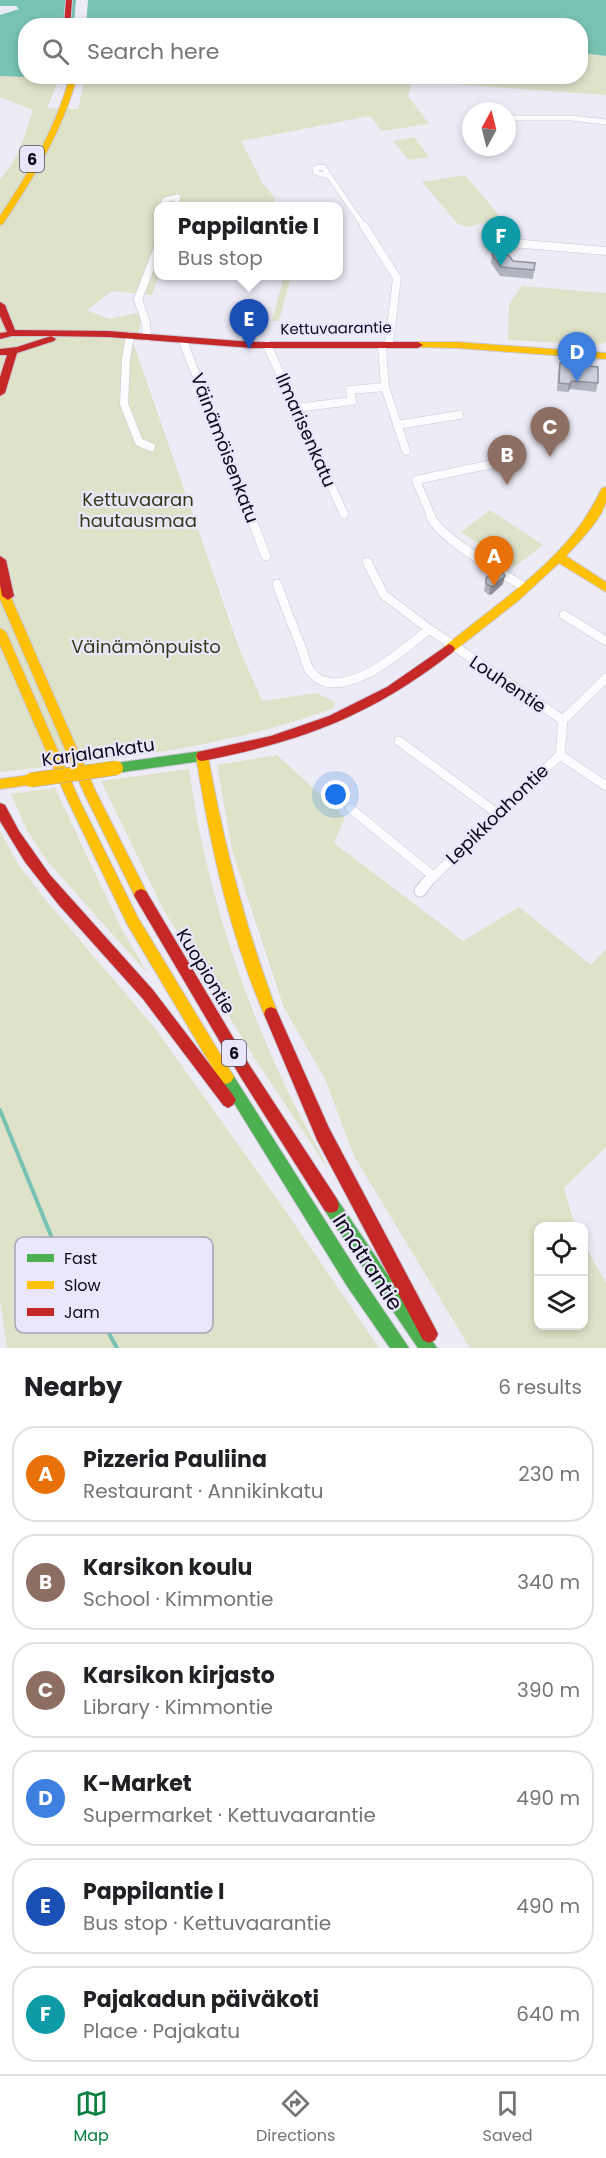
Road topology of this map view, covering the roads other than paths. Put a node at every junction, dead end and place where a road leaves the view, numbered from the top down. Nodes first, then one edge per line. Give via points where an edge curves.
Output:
1 (69, 0) edge
2 (78, 0) edge
3 (68, 18) edge
4 (77, 18) edge
5 (64, 84) edge
6 (71, 84) edge
7 (62, 109) junction
8 (516, 118) edge
9 (606, 122) edge
10 (330, 177) dead end
11 (164, 202) edge
12 (177, 202) edge
13 (1, 215) edge
14 (0, 232) edge
15 (512, 243) dead end
16 (606, 251) edge
17 (154, 258) edge
18 (0, 304) edge
19 (130, 336) junction
20 (15, 337) edge
21 (147, 337) junction
22 (183, 341) junction
23 (267, 345) junction
24 (386, 345) junction
25 (6, 353) edge
26 (606, 356) edge
27 (385, 387) junction
28 (0, 393) edge
29 (296, 408) junction
30 (459, 415) dead end
31 (397, 425) junction
32 (151, 447) dead end
33 (405, 451) dead end
34 (502, 462) dead end
35 (606, 491) edge
36 (344, 514) dead end
37 (266, 556) dead end
38 (560, 558) junction
39 (0, 560) edge
40 (367, 562) dead end
41 (277, 584) dead end
42 (0, 586) edge
43 (523, 586) junction
44 (606, 588) edge
45 (11, 611) junction
46 (564, 615) dead end
47 (429, 629) junction
48 (0, 632) edge
49 (606, 640) edge
50 (453, 646) junction
51 (606, 678) edge
52 (563, 720) junction
53 (399, 741) dead end
54 (560, 755) junction
55 (202, 756) junction
56 (0, 784) edge
57 (606, 786) edge
58 (350, 808) dead end
59 (0, 809) edge
60 (498, 814) junction
61 (433, 876) junction
62 (420, 891) dead end
63 (302, 1199) junction
64 (400, 1348) edge
65 (428, 1348) edge
66 (436, 1348) edge

1 - 3 main road
2 - 4 main road
5 - 7 main road, 6
6 - 7 main road, 6
7 - 13 main road, 6 via 42,160
8 - 9 street
10 - 24 street via 397,278
11 - 12 street via 178,198
13 - 14 main road
15 - 16 street
17 - 21 street via 138,299
18 - 20 main road
19 - 20 main road, Kettuvaarantie
19 - 21 main road, Kettuvaarantie
19 - 32 street via 124,404 139,442
20 - 25 main road via 21,351
21 - 22 main road, Kettuvaarantie
22 - 23 main road, Kettuvaarantie
22 - 37 street, Väinämöisenkatu
23 - 24 main road, Kettuvaarantie
23 - 29 street, Ilmarisenkatu
24 - 26 main road, Kettuvaarantie via 458,345
24 - 27 street
25 - 28 main road
27 - 29 street via 350,390 352,400
27 - 31 street
29 - 36 street, Ilmarisenkatu
30 - 31 street
31 - 33 street
34 - 43 street via 416,480 434,522 444,534
35 - 38 main road, Karjalankatu via 601,504
38 - 43 main road, Karjalankatu
38 - 44 main road
39 - 45 main road
40 - 47 street, Louhentie via 384,595
41 - 47 street via 310,671 328,683 374,671
42 - 45 main road, Kuopiontie / 6
43 - 50 main road, Karjalankatu
45 - 65 main road, Kuopiontie / 6 via 90,793 149,912 245,1071
46 - 49 street
47 - 50 street, Louhentie
48 - 63 main road, Kuopiontie / 6 via 73,799 132,920
50 - 52 street, Louhentie
50 - 55 main road, Karjalankatu via 397,688 337,719 292,736
51 - 52 street
52 - 54 street, Lepikkoahontie
53 - 60 street
54 - 57 street
54 - 60 street, Lepikkoahontie
55 - 56 main road, Karjalankatu, bridge
55 - 66 main road via 208,804 227,888 268,1007 350,1185
58 - 61 street
59 - 63 main road via 51,891 167,1018
60 - 61 street, Lepikkoahontie
61 - 62 street, Lepikkoahontie
63 - 64 main road, Imatrantie / 6

